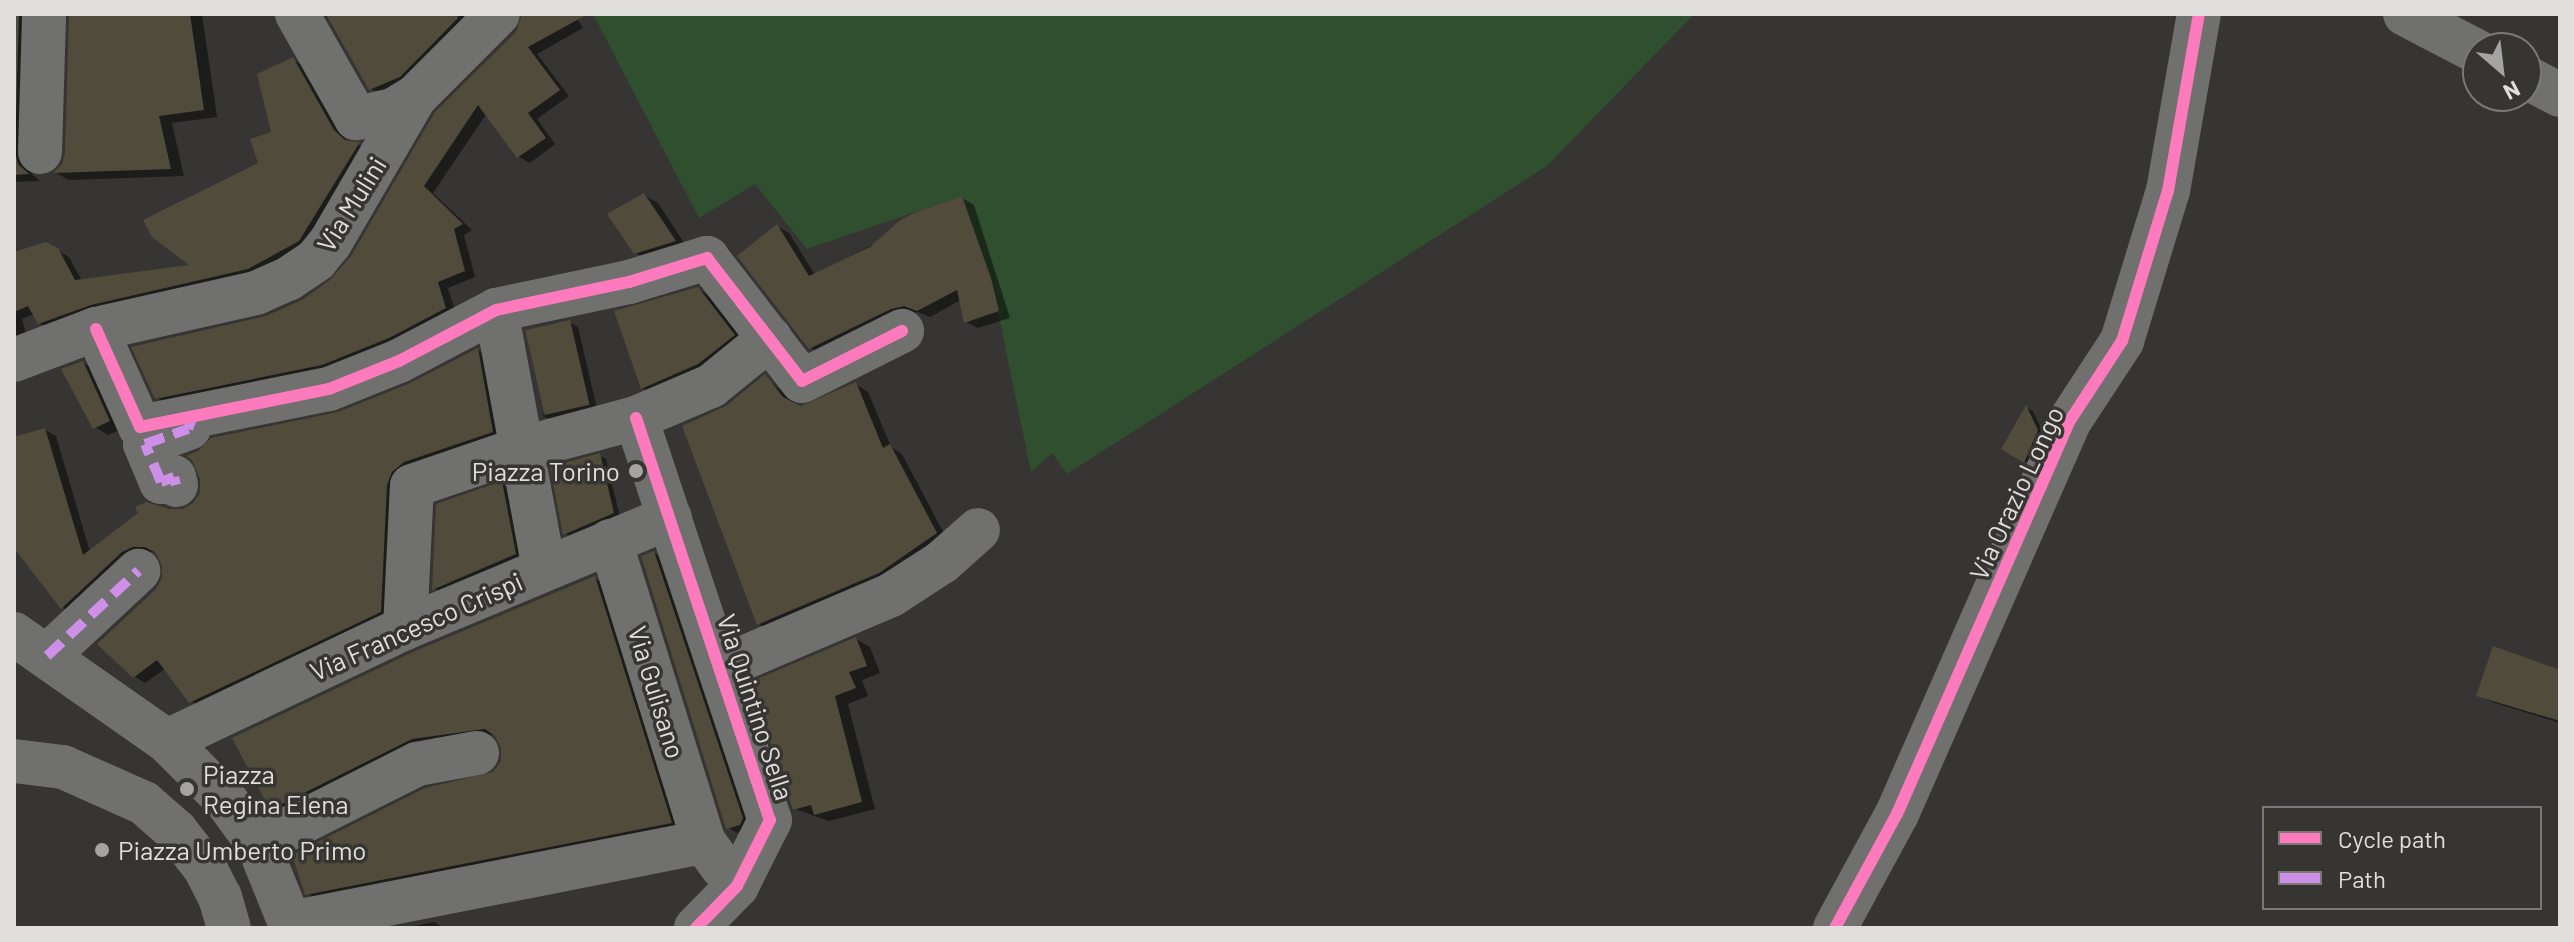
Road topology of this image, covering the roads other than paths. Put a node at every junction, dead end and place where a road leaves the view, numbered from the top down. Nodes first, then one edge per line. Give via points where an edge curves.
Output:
1 (44, 14) edge
2 (297, 14) edge
3 (498, 14) edge
4 (2199, 14) edge
5 (2405, 14) edge
6 (2462, 44) edge
7 (2542, 85) edge
8 (2560, 95) edge
9 (415, 97) junction
10 (40, 152) dead end
11 (496, 310) junction
12 (96, 329) junction
13 (902, 331) dead end
14 (770, 338) junction
15 (14, 360) edge
16 (643, 415) junction
17 (193, 417) junction
18 (520, 449) junction
19 (176, 485) dead end
20 (672, 523) junction
21 (978, 530) dead end
22 (616, 539) junction
23 (544, 569) junction
24 (138, 571) dead end
25 (405, 628) junction
26 (30, 645) edge
27 (720, 668) junction
28 (167, 741) junction
29 (477, 753) dead end
30 (14, 761) edge
31 (270, 838) junction
32 (704, 842) junction
33 (737, 886) junction
34 (299, 923) edge
35 (229, 928) edge
36 (696, 928) edge
37 (1835, 928) edge

1 - 10 street
2 - 9 street via 356,118 393,110
3 - 9 street, Via Mulini
4 - 37 street, Via Orazio Longo via 2168,191 2122,341 2069,422 1897,814
5 - 6 street
7 - 8 street
9 - 12 street, Via Mulini via 316,260 256,293
11 - 14 street via 629,282 707,258
11 - 17 street via 399,361 329,389
11 - 18 street
12 - 15 street, Via Mulini
12 - 17 street via 140,427
13 - 14 street via 802,381
14 - 16 street via 711,386
16 - 18 street
16 - 20 street, Via Quintino Sella
17 - 19 street via 188,429 145,444 161,482 174,477
18 - 23 street
18 - 25 street via 412,486
20 - 22 street, Via Francesco Crispi
20 - 27 street, Via Quintino Sella
21 - 27 street via 942,562 891,595
22 - 23 street, Via Francesco Crispi
22 - 32 street, Via Gulisano
23 - 25 street, Via Francesco Crispi
24 - 26 street
25 - 28 street, Via Francesco Crispi
26 - 28 street
27 - 33 street, Via Quintino Sella via 770,820
28 - 31 street
29 - 31 street via 417,764
30 - 35 street via 63,767 144,803 176,831 205,868
31 - 34 street
32 - 33 street, Via Gulisano
32 - 34 street
33 - 36 street, Via Quintino Sella

